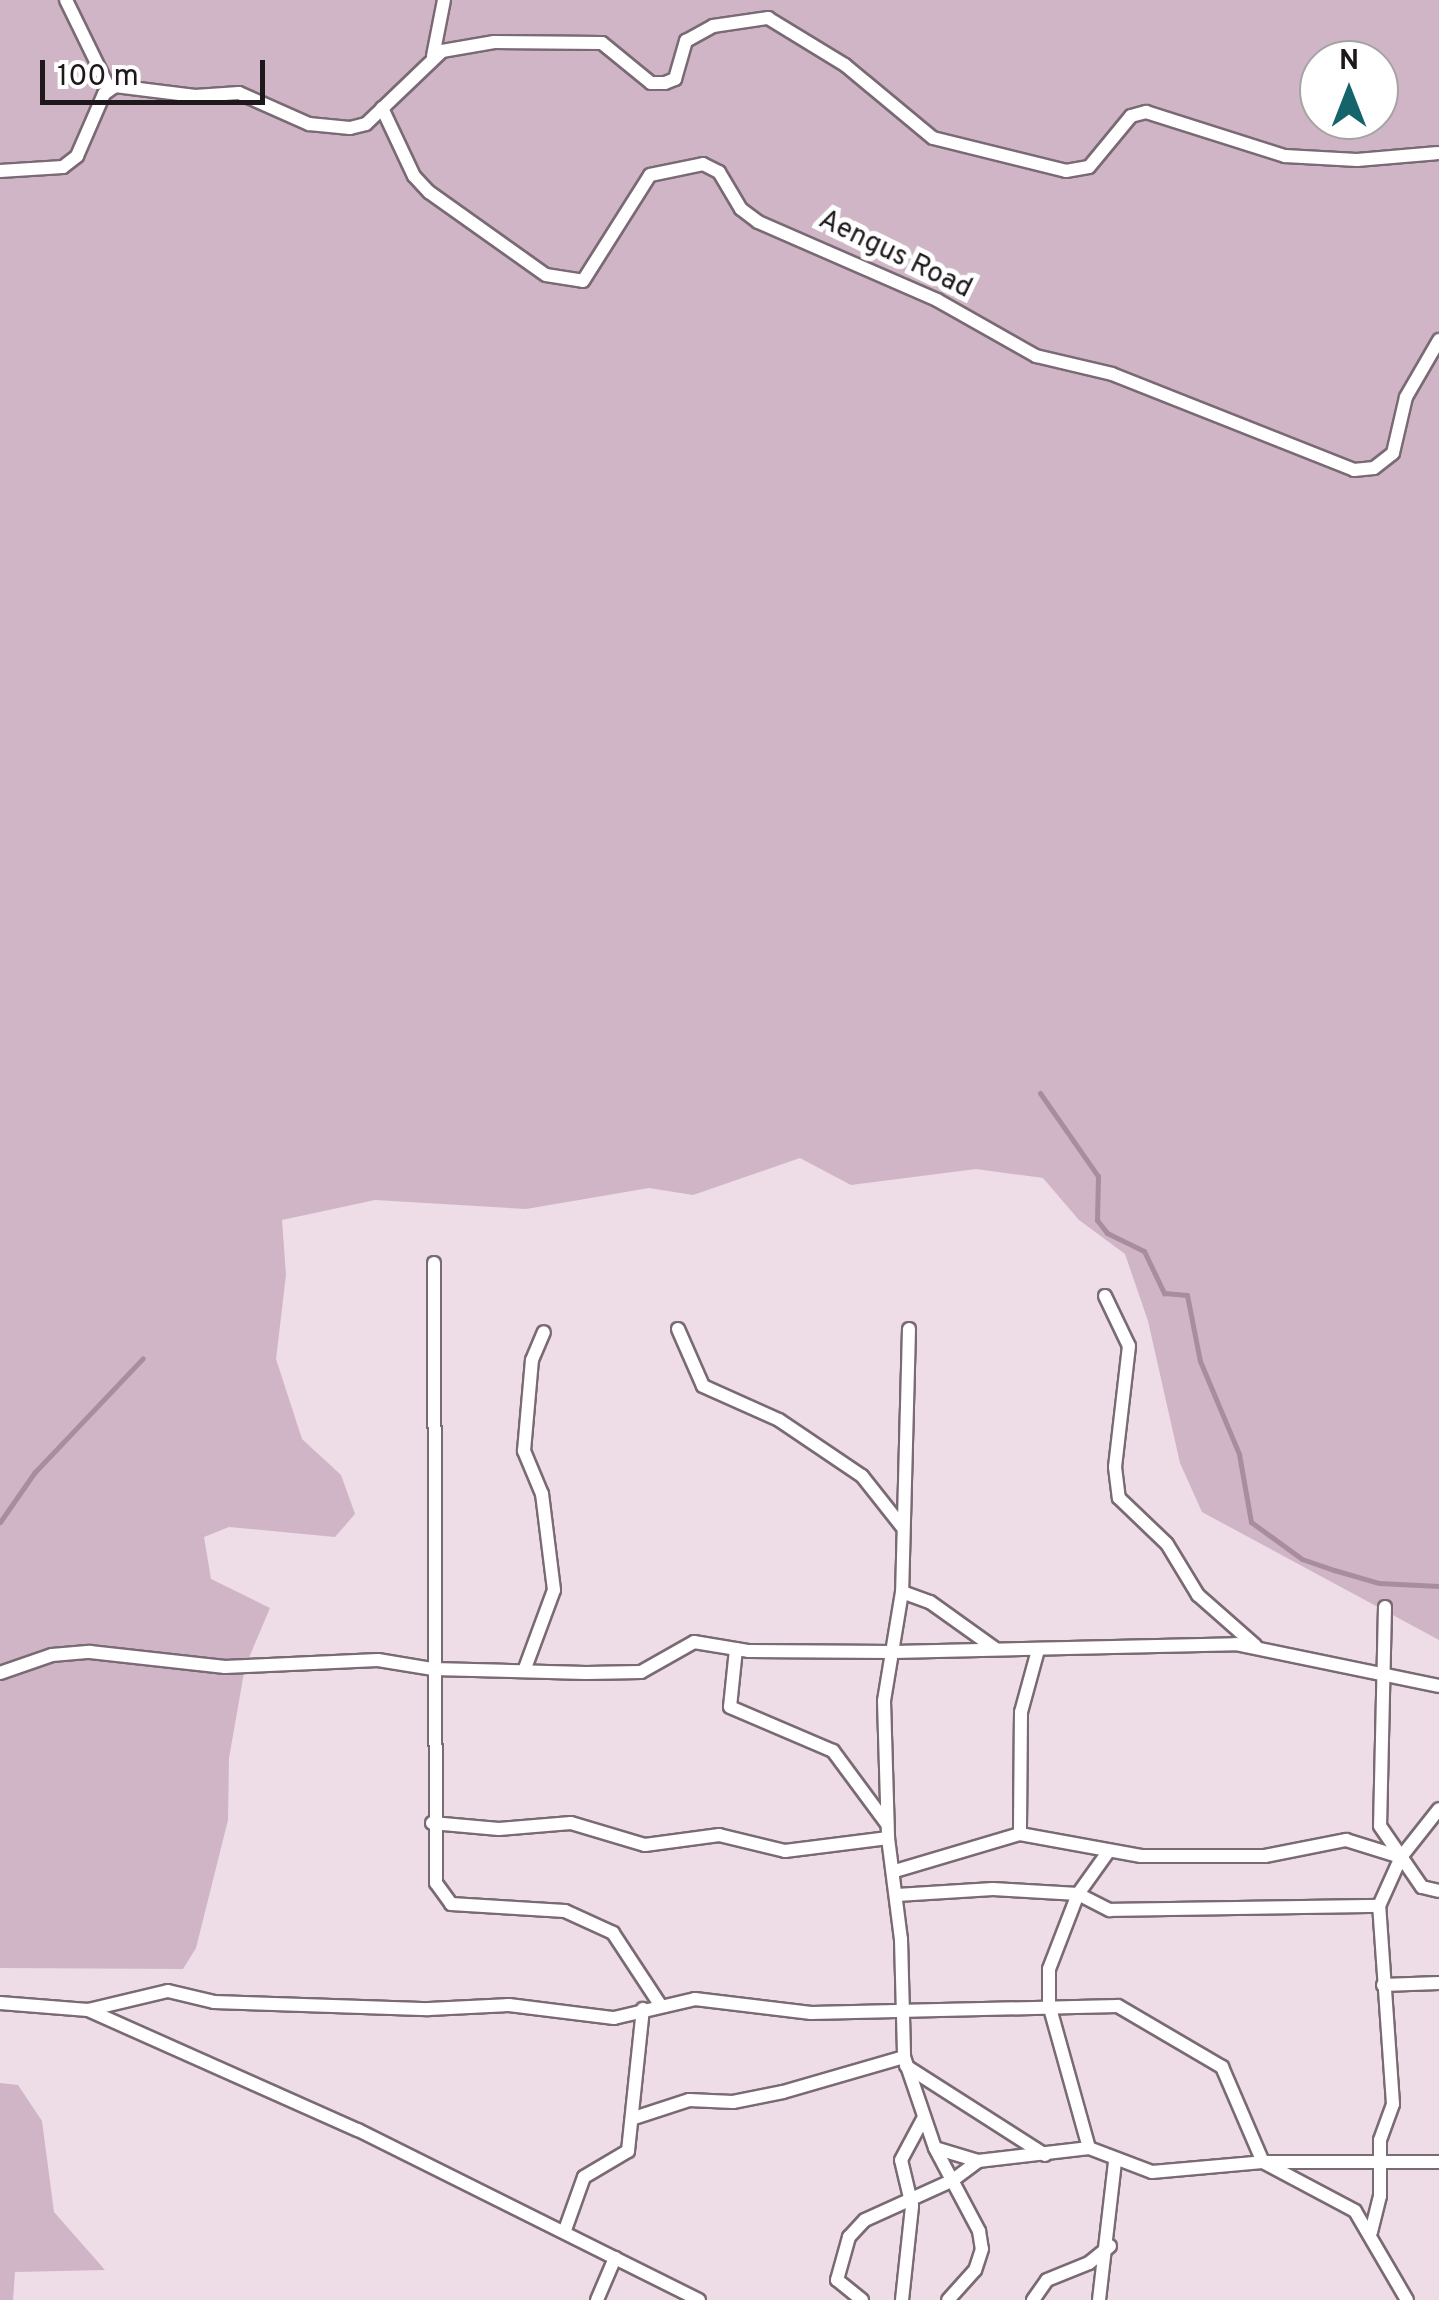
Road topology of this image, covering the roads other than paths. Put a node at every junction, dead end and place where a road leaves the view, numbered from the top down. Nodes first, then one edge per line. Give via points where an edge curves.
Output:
1 (66, 0) edge
2 (444, 0) edge
3 (433, 56) junction
4 (109, 88) junction
5 (382, 108) junction
6 (1439, 153) edge
7 (0, 171) edge
8 (1439, 340) edge
9 (434, 1263) dead end
10 (1105, 1296) dead end
11 (908, 1328) dead end
12 (678, 1329) dead end
13 (544, 1332) dead end
14 (904, 1529) junction
15 (902, 1592) junction
16 (1385, 1608) dead end
17 (1255, 1645) junction
18 (736, 1649) junction
19 (998, 1650) junction
20 (1038, 1650) junction
21 (893, 1652) junction
22 (433, 1669) junction
23 (524, 1672) junction
24 (0, 1673) edge
25 (1380, 1673) junction
26 (1439, 1686) edge
27 (1439, 1809) edge
28 (432, 1823) junction
29 (888, 1832) junction
30 (1020, 1834) junction
31 (1108, 1852) junction
32 (1401, 1857) junction
33 (895, 1870) junction
34 (1439, 1891) edge
35 (1078, 1894) junction
36 (896, 1895) junction
37 (1379, 1906) junction
38 (1439, 1983) edge
39 (1383, 1984) junction
40 (0, 2003) edge
41 (659, 2003) junction
42 (1049, 2005) junction
43 (88, 2010) junction
44 (643, 2010) junction
45 (898, 2011) junction
46 (905, 2061) junction
47 (634, 2118) junction
48 (922, 2118) junction
49 (935, 2148) junction
50 (1089, 2148) junction
51 (1045, 2155) junction
52 (978, 2161) junction
53 (1116, 2162) junction
54 (1264, 2162) junction
55 (1382, 2162) junction
56 (1439, 2162) edge
57 (953, 2180) junction
58 (910, 2200) junction
59 (565, 2230) junction
60 (1372, 2232) junction
61 (1110, 2246) junction
62 (615, 2258) junction
63 (597, 2300) edge
64 (699, 2300) edge
65 (862, 2300) edge
66 (902, 2300) edge
67 (948, 2300) edge
68 (1033, 2300) edge
69 (1099, 2300) edge
70 (1407, 2300) edge

1 - 4 street
2 - 3 street
3 - 5 street
3 - 6 street via 494,42 572,39 602,43 650,83 664,84 674,79 686,40 713,26 768,18 845,66 933,138 1066,172 1090,167 1131,116 1146,112 1286,156 1357,160
4 - 5 street via 239,94 309,124 336,128 366,124
4 - 7 street via 77,156 63,168
5 - 8 street, Aengus Road via 414,176 429,192 546,275 583,280 650,176 703,164 719,172 741,209 758,222 937,300 1036,356 1112,374 1354,470 1374,468 1393,453 1406,397
9 - 22 street
10 - 17 street via 1129,1346 1115,1467 1120,1498 1168,1544 1198,1595
11 - 14 street
12 - 14 street via 703,1386 768,1414 862,1476
13 - 23 street via 532,1360 524,1451 539,1482 554,1590
14 - 15 street
15 - 19 street via 930,1602
15 - 21 street
16 - 25 street
17 - 20 street
17 - 25 street
18 - 21 street
18 - 23 street via 694,1642 641,1672
18 - 29 street via 730,1707 832,1752
19 - 20 street
19 - 21 street
20 - 30 street via 1021,1712
21 - 29 street via 884,1702
22 - 23 street
22 - 24 street via 354,1659 224,1667 90,1652 52,1655
22 - 28 street
25 - 26 street
25 - 32 street via 1380,1826
27 - 32 street
28 - 29 street via 570,1823 645,1846 718,1835 785,1851
28 - 41 street via 440,1897 474,1908 565,1911 613,1933
29 - 33 street
30 - 31 street
30 - 33 street via 934,1864
31 - 32 street via 1265,1856 1346,1840
31 - 35 street
32 - 34 street via 1422,1887
32 - 37 street
33 - 36 street
35 - 36 street via 993,1889
35 - 37 street via 1110,1910
35 - 42 street via 1048,1968
36 - 45 street
37 - 39 street
38 - 39 street
39 - 55 street via 1393,2104 1380,2140
40 - 43 street
41 - 44 street
41 - 45 street via 712,1999 811,2013
42 - 45 street
42 - 50 street
42 - 54 street via 1118,2006 1208,2055 1234,2085
43 - 44 street via 168,1991 214,2002 509,2005 614,2018
43 - 59 street
44 - 47 street
45 - 46 street
46 - 47 street via 733,2102 688,2100
46 - 48 street
46 - 51 street
47 - 59 street via 628,2151 584,2178
48 - 49 street
48 - 58 street via 901,2160
49 - 52 street
49 - 57 street
50 - 51 street
50 - 53 street
51 - 52 street
52 - 57 street
53 - 54 street via 1166,2172
53 - 61 street
54 - 55 street
54 - 60 street via 1329,2192
55 - 56 street
55 - 60 street
57 - 58 street
57 - 67 street via 979,2230 982,2258
58 - 65 street via 865,2220 849,2238 837,2280
58 - 66 street
59 - 62 street
60 - 70 street
61 - 68 street via 1089,2264 1047,2280
61 - 69 street
62 - 63 street
62 - 64 street

